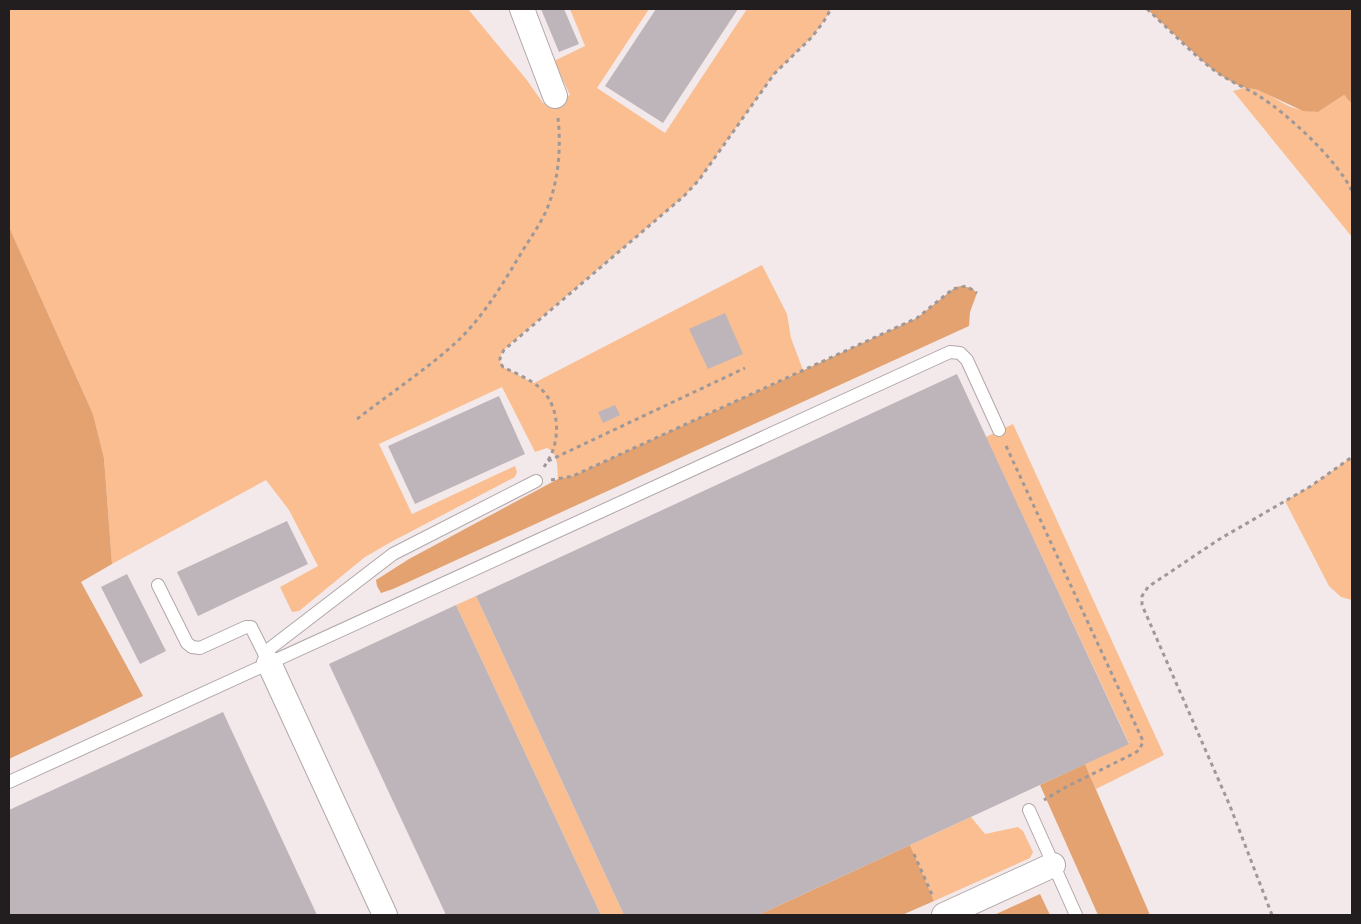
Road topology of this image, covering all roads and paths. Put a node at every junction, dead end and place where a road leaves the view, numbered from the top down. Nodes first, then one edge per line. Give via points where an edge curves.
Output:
1 (522, 9) edge
2 (831, 9) edge
3 (1147, 9) edge
4 (555, 96) joint
5 (1352, 191) edge
6 (977, 293) dead end
7 (745, 368) dead end
8 (357, 419) dead end
9 (999, 430) joint
10 (1352, 457) edge
11 (547, 461) junction
12 (536, 481) junction
13 (158, 585) dead end
14 (266, 658) junction
15 (9, 782) edge
16 (1029, 810) joint
17 (914, 854) dead end
18 (1053, 865) junction
19 (939, 908) edge
20 (385, 915) edge
21 (1076, 915) edge
22 (1272, 915) edge

1 - 4 street
2 - 11 path via 812,37 774,74 699,180 684,196 504,350 500,357 503,367 541,389 553,406 556,438
3 - 5 path via 1218,73 1278,110 1336,166
4 - 8 path via 560,135 558,164 543,219 472,326 451,347
6 - 12 path via 966,286 953,289 917,318 573,476
7 - 11 path
9 - 14 lane via 967,360 960,353 950,352
9 - 16 path via 1143,741 1135,753 1066,787
10 - 22 path via 1311,486 1218,540 1148,587 1142,596 1147,618 1230,806
11 - 12 path
12 - 14 lane via 393,554
13 - 14 lane via 192,646 200,648 246,627 251,628
14 - 15 lane
14 - 20 street
16 - 18 lane
17 - 19 path
18 - 19 street
18 - 21 lane

